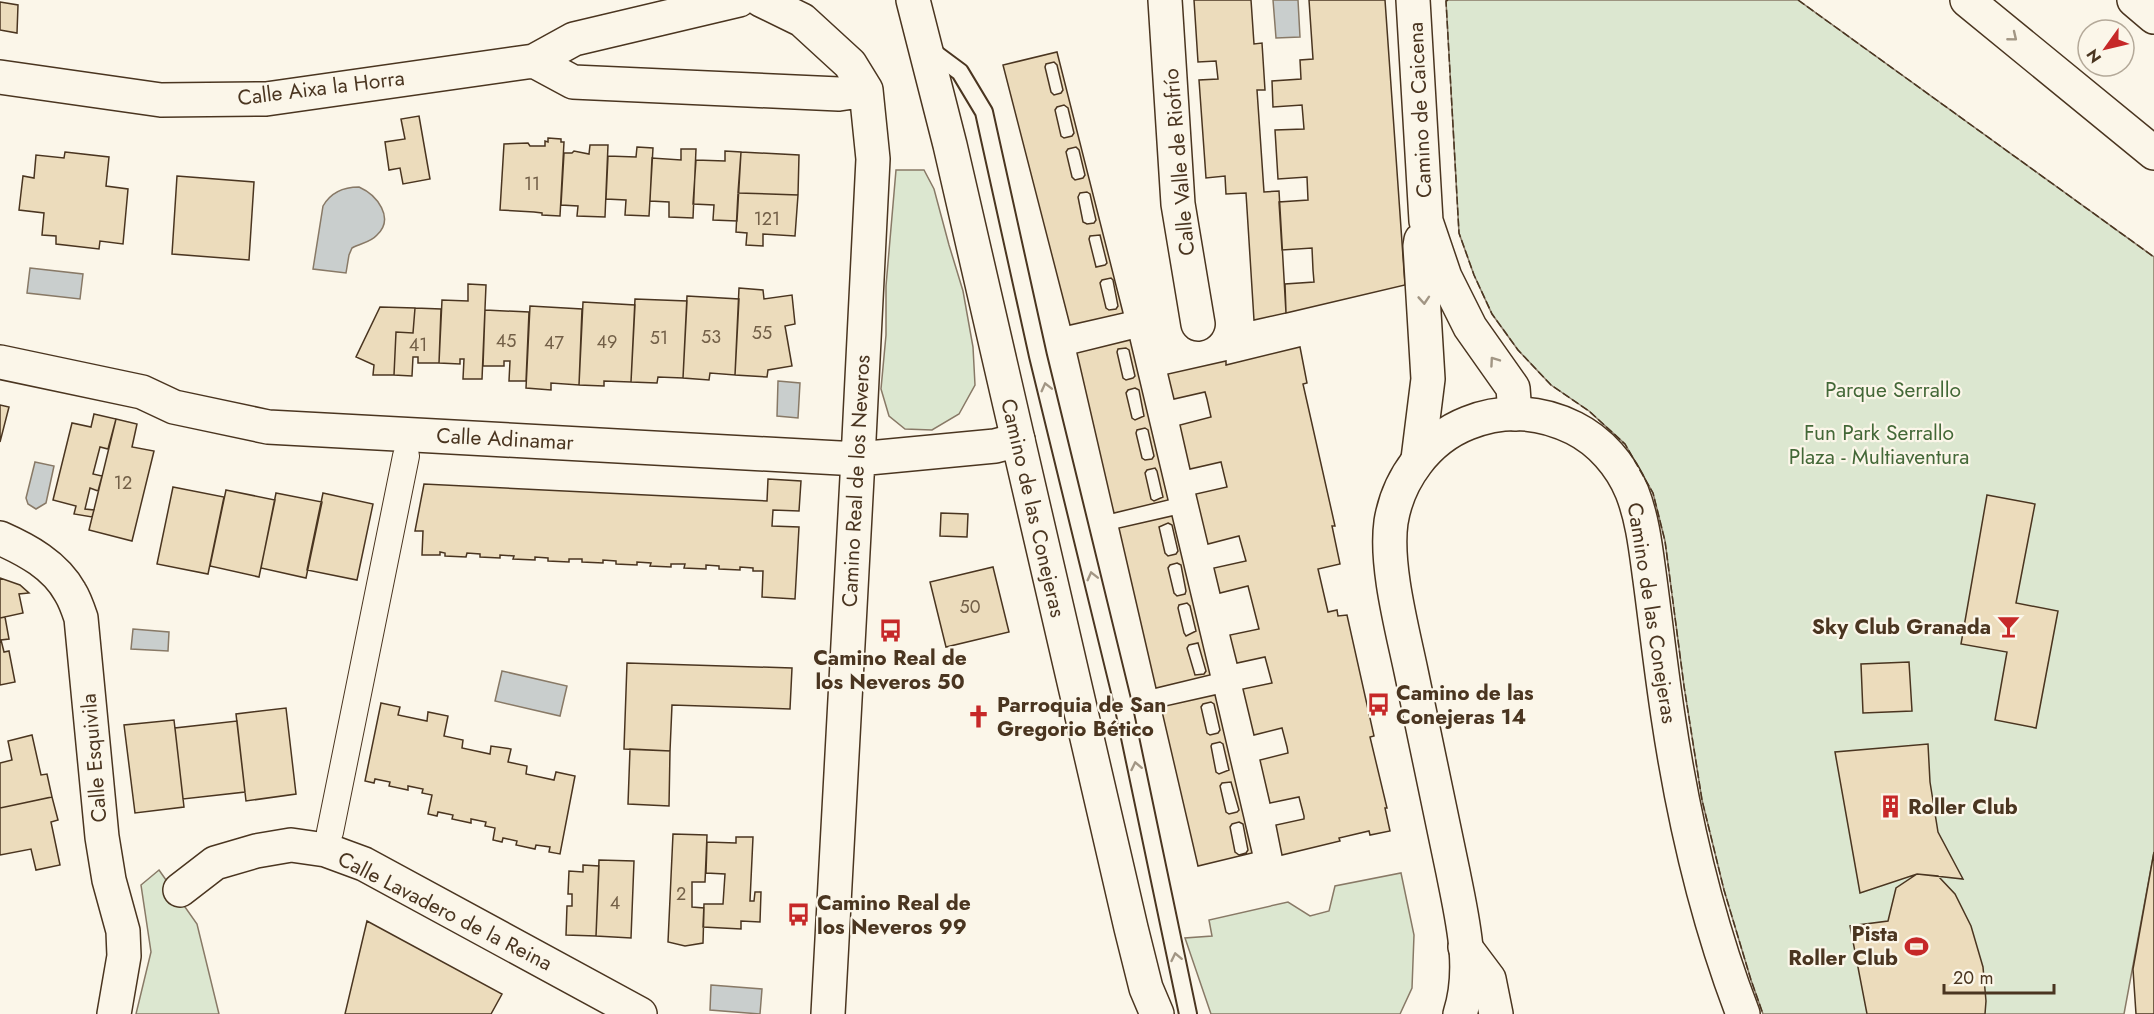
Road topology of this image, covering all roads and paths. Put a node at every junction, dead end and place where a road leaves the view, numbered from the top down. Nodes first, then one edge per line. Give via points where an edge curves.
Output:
1 (740, 0) edge
2 (819, 0) edge
3 (913, 0) edge
4 (1165, 0) edge
5 (1413, 0) edge
6 (1967, 0) edge
7 (2134, 0) edge
8 (771, 4) edge
9 (2154, 17) edge
10 (924, 45) junction
11 (534, 61) junction
12 (0, 77) edge
13 (866, 90) junction
14 (2154, 153) edge
15 (1426, 221) junction
16 (1198, 324) dead end
17 (1470, 327) junction
18 (1426, 339) junction
19 (0, 362) edge
20 (1428, 379) junction
21 (1515, 414) junction
22 (1459, 427) junction
23 (1018, 440) junction
24 (405, 456) dead end
25 (858, 459) junction
26 (1419, 459) junction
27 (0, 538) edge
28 (330, 832) dead end
29 (180, 890) dead end
30 (1466, 947) junction
31 (114, 1014) edge
32 (640, 1014) edge
33 (828, 1014) edge
34 (1157, 1014) edge
35 (1188, 1014) edge
36 (1460, 1014) edge
37 (1496, 1014) edge
38 (1743, 1014) edge

1 - 11 main road, Calle Aixa la Horra via 574,39
2 - 8 main road
3 - 10 main road, Camino de las Conejeras
4 - 16 main road, Calle Valle de Riofrío via 1178,204
5 - 15 main road, Camino de Caicena
6 -> 14 main road
7 - 9 main road
8 - 13 main road, Camino Real de los Neveros via 802,20 850,64
10 - 23 main road, Camino de las Conejeras
35 -> 10 lane via 1123,704 1038,356 984,112 960,72
11 - 12 main road, Calle Aixa la Horra via 266,99 161,100
11 - 13 main road via 573,82 839,94
13 - 25 main road, Camino Real de los Neveros via 873,159
15 - 17 main road, Camino de Caicena via 1445,277
15 -> 18 main road, Camino de Caicena via 1420,246
17 - 18 main road
21 -> 17 main road, Camino de Caicena via 1513,388
18 - 20 main road, Camino de Caicena
19 - 25 main road, Calle Adinamar via 142,392 174,407 268,427
20 - 22 main road, Camino de Caicena
20 - 26 main road, Camino de Caicena
21 - 22 main road, Camino de las Conejeras via 1486,417
21 - 38 main road, Camino de las Conejeras via 1548,417 1577,429 1613,459 1631,489 1645,543 1688,831 1728,975
22 - 26 main road, Camino de las Conejeras
23 - 25 main road, Calle Adinamar via 995,446
23 - 34 main road, Camino de las Conejeras via 1131,928 1146,988
24 - 28 street
25 - 33 main road, Camino Real de los Neveros
26 - 30 main road, Camino de las Conejeras via 1394,506 1390,550 1397,606
27 - 31 main road, Calle Esquivila via 47,564 70,591 81,618 102,837 123,931 124,956
29 - 32 main road, Calle Lavadero de la Reina via 215,863 256,851 291,845 326,850 364,864
30 - 36 main road, Camino de las Conejeras via 1466,983
30 - 37 main road via 1489,979

